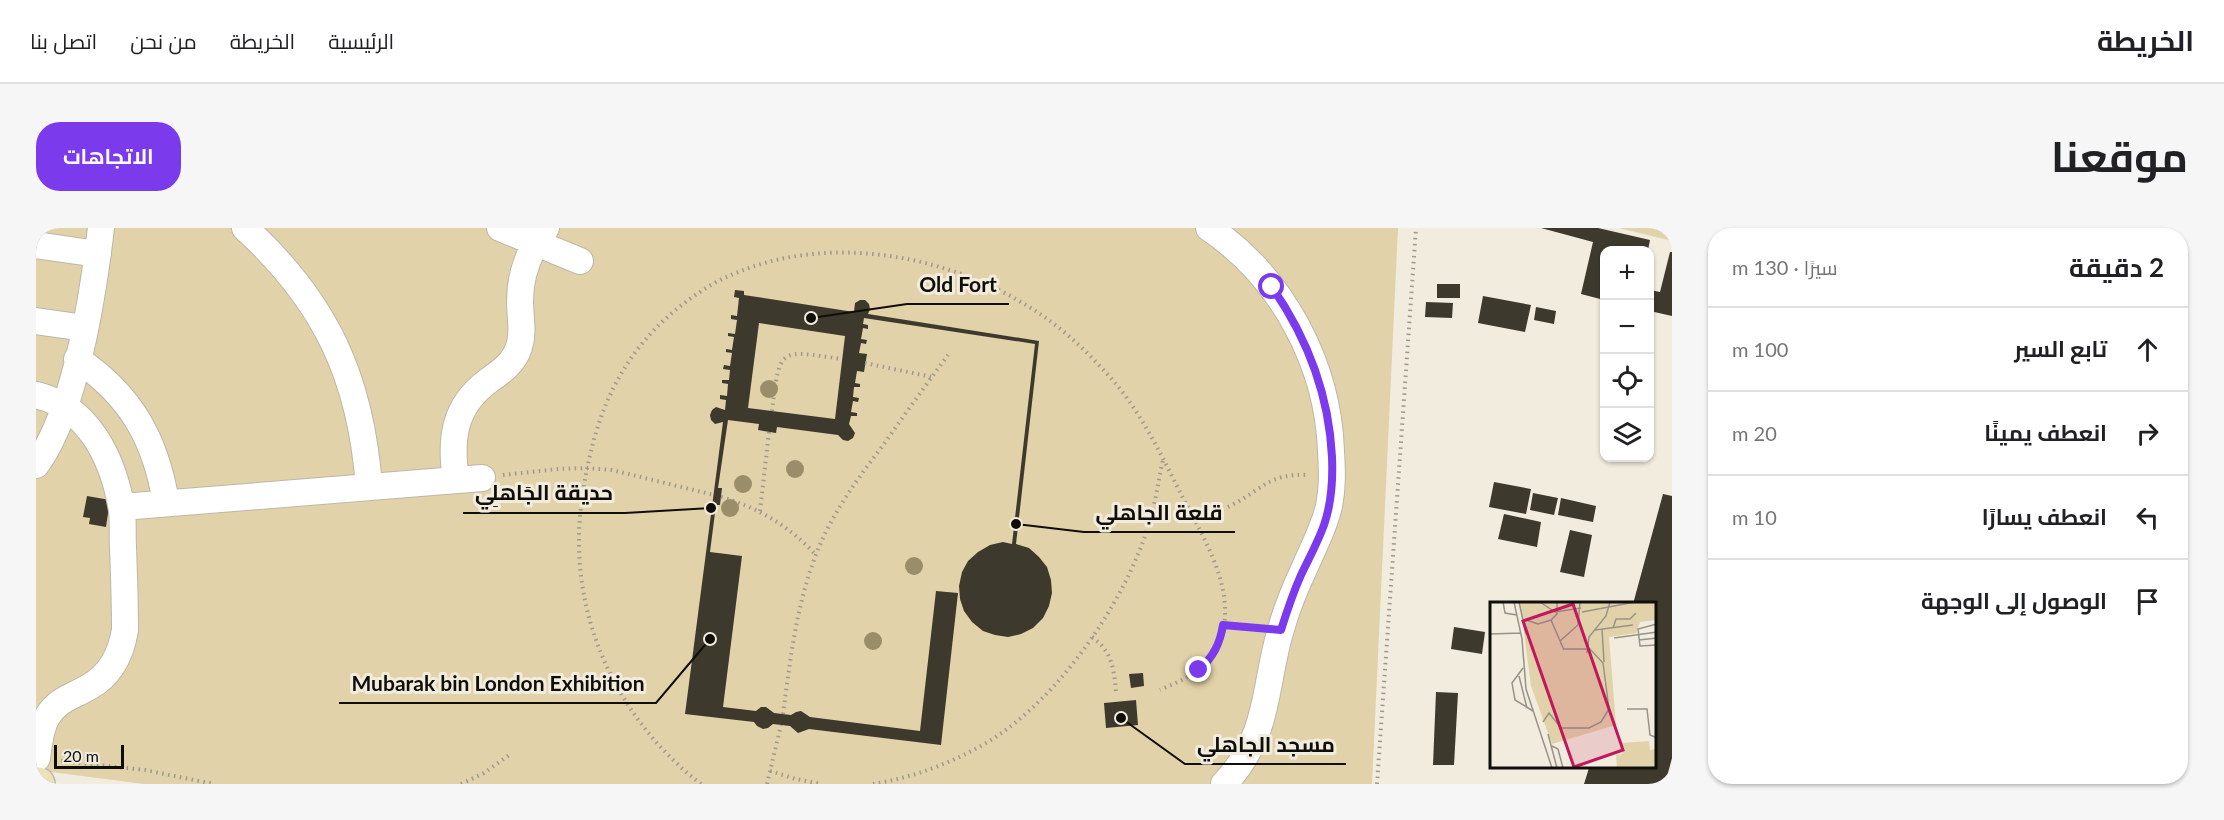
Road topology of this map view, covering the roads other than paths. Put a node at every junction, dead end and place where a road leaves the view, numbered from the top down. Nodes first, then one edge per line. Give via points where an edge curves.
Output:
1 (101, 228) edge
2 (245, 228) edge
3 (500, 228) edge
4 (1209, 228) edge
5 (540, 236) edge
6 (36, 245) edge
7 (98, 254) junction
8 (580, 261) dead end
9 (36, 321) edge
10 (85, 328) junction
11 (77, 359) junction
12 (36, 395) edge
13 (65, 406) junction
14 (36, 465) edge
15 (482, 477) road end
16 (456, 480) junction
17 (369, 487) junction
18 (166, 503) junction
19 (122, 507) junction
20 (37, 775) edge
21 (1224, 784) edge

1 - 7 street
2 - 17 street via 294,278 334,341 359,412
3 - 5 street
4 - 21 street via 1254,267 1287,309 1300,333 1318,375 1327,410 1333,480 1324,524 1281,630 1258,731 1249,752
5 - 8 street
5 - 16 street via 522,281 522,334 518,349 511,363 474,395 455,426 452,444
6 - 7 street
7 - 10 street
9 - 10 street
10 - 11 street
11 - 13 street
11 - 18 street via 112,386 139,421 157,461
12 - 13 street
13 - 14 street
13 - 19 street via 81,418 103,449
15 - 16 street
16 - 17 street
17 - 18 street
18 - 19 street
19 - 20 street via 123,644 114,664 99,680 57,704 47,718 41,733

